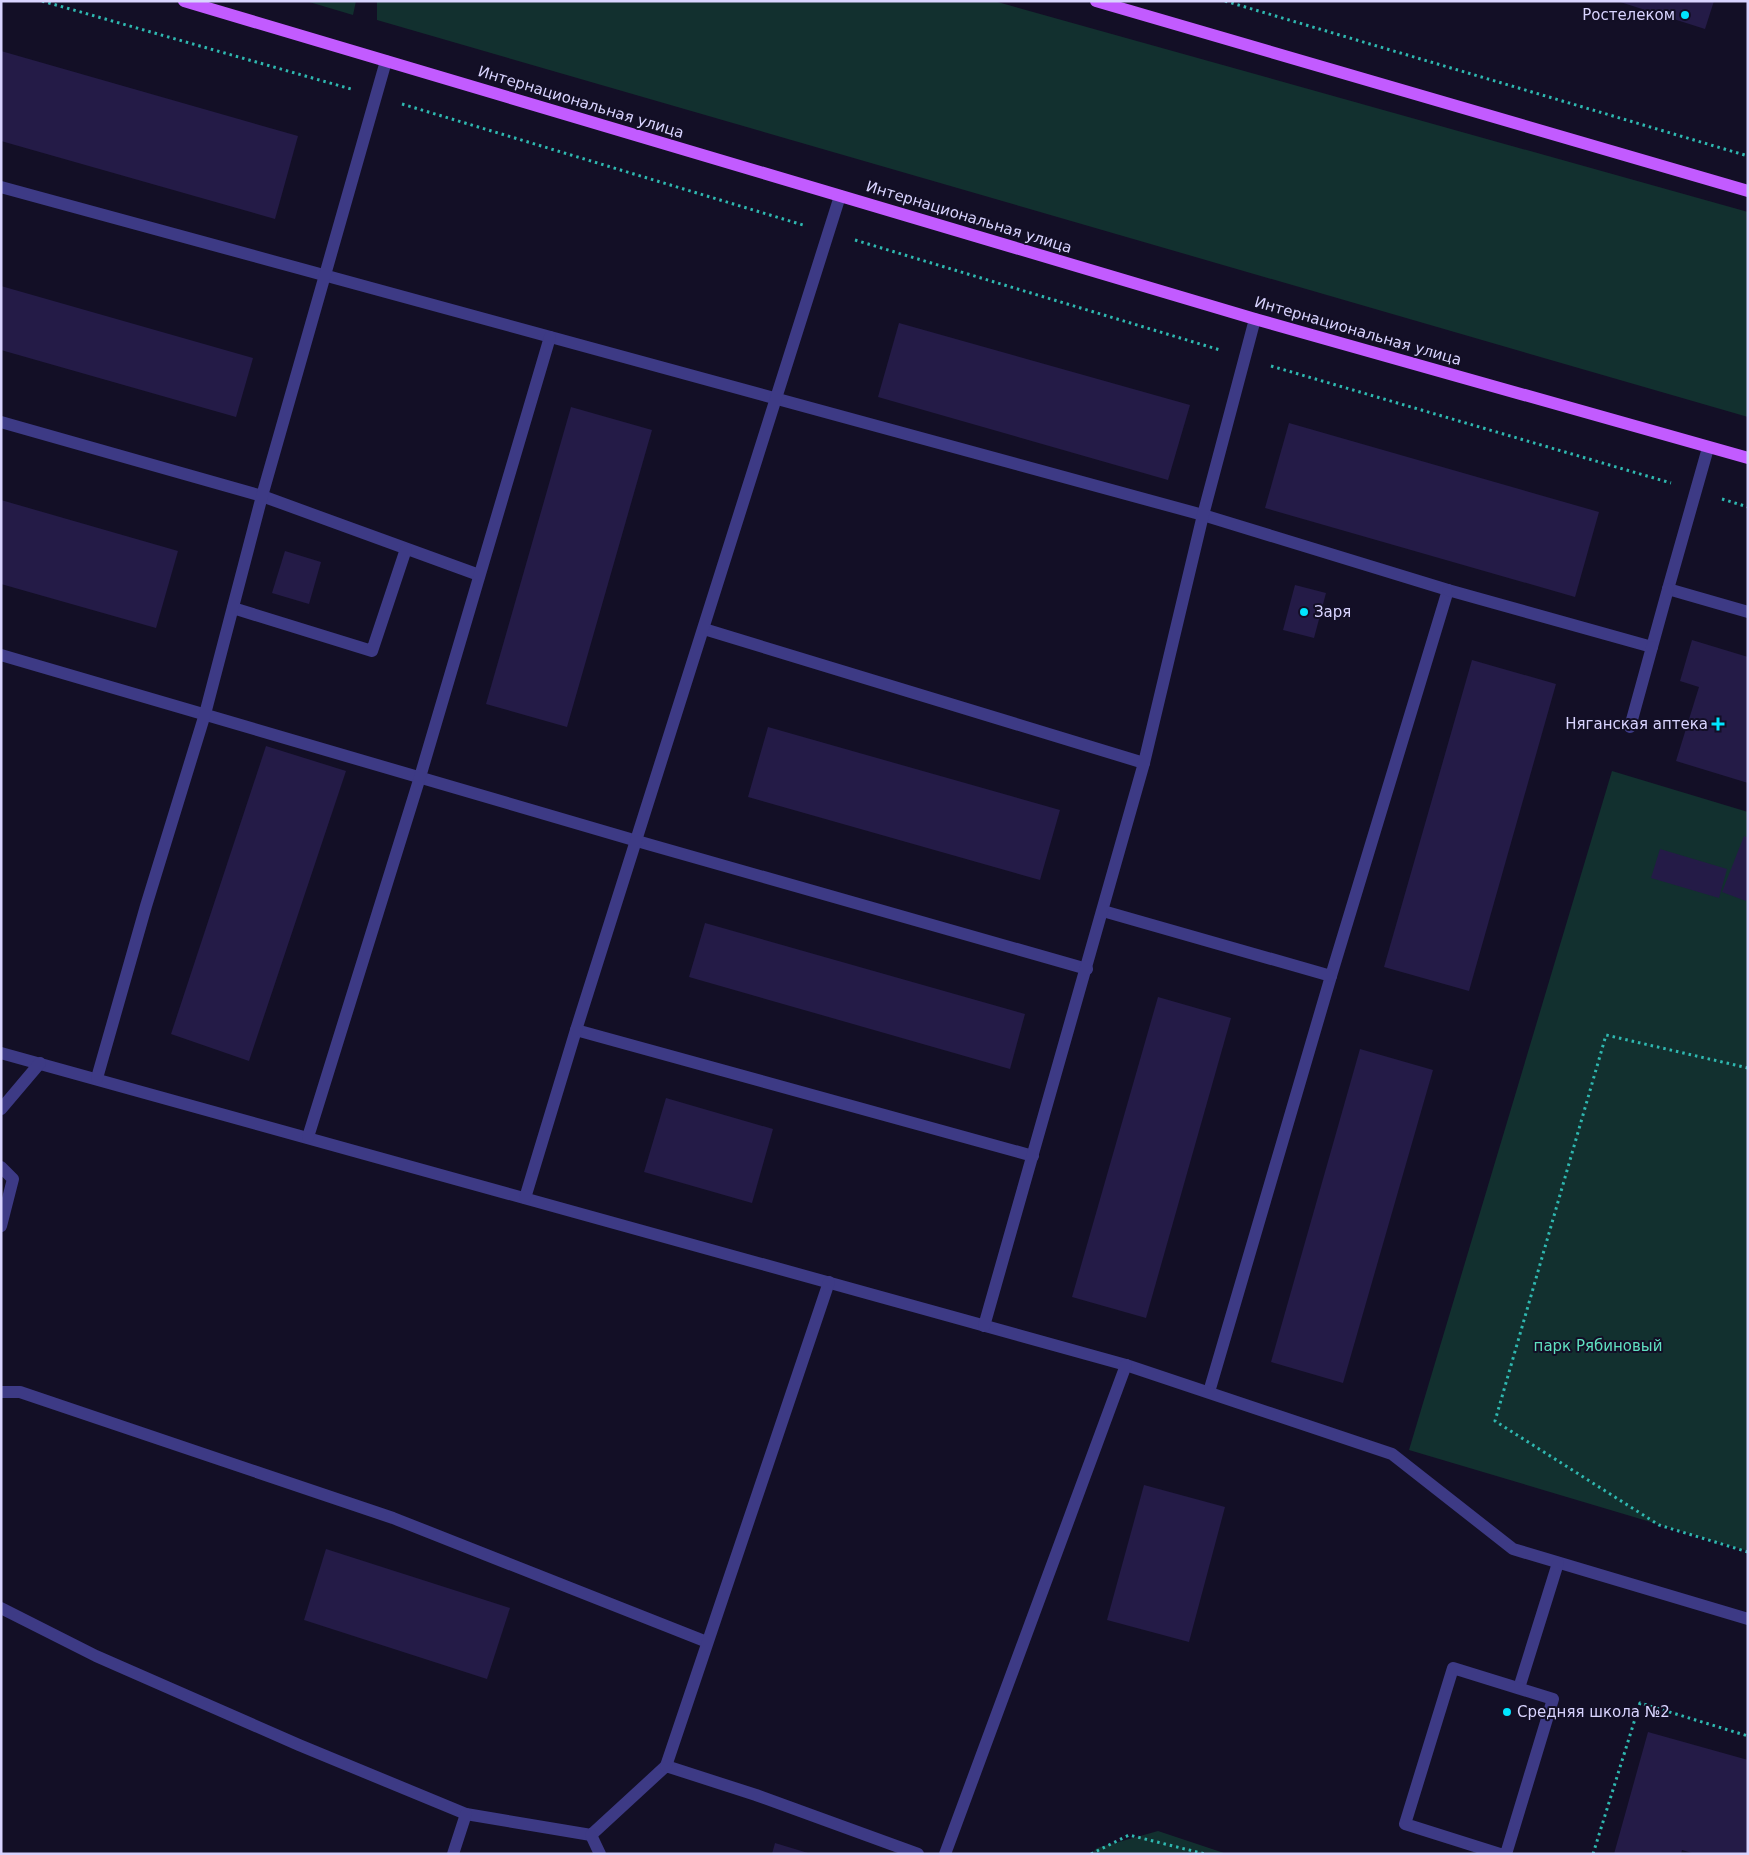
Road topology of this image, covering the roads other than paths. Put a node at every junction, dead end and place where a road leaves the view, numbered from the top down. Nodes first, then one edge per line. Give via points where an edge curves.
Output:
1 (184, 1) edge
2 (1096, 1) edge
3 (386, 61) junction
4 (1, 187) edge
5 (1748, 191) edge
6 (840, 196) junction
7 (324, 275) junction
8 (1255, 319) junction
9 (550, 337) junction
10 (776, 398) junction
11 (1, 422) edge
12 (1708, 448) junction
13 (1748, 458) edge
14 (262, 496) junction
15 (1203, 516) junction
16 (406, 549) junction
17 (479, 576) junction
18 (1668, 589) junction
19 (1448, 590) junction
20 (232, 608) junction
21 (1748, 612) edge
22 (704, 628) junction
23 (1652, 647) junction
24 (1, 655) edge
25 (205, 714) junction
26 (1630, 727) dead end
27 (1144, 763) junction
28 (420, 777) junction
29 (637, 841) junction
30 (1103, 911) junction
31 (1087, 969) junction
32 (1332, 976) junction
33 (576, 1030) junction
34 (1, 1053) edge
35 (40, 1063) junction
36 (97, 1078) junction
37 (1, 1109) edge
38 (308, 1137) junction
39 (1033, 1156) junction
40 (1, 1167) edge
41 (525, 1198) junction
42 (1, 1226) edge
43 (829, 1282) junction
44 (984, 1326) junction
45 (1126, 1365) junction
46 (1, 1392) edge
47 (1208, 1392) junction
48 (1558, 1562) junction
49 (1, 1608) edge
50 (1748, 1619) edge
51 (707, 1642) junction
52 (1519, 1688) junction
53 (666, 1766) junction
54 (466, 1814) junction
55 (591, 1835) junction
56 (453, 1854) edge
57 (600, 1854) edge
58 (918, 1854) edge
59 (945, 1854) edge
60 (1500, 1854) edge
61 (1506, 1854) edge

1 - 3 main road, Интернациональная улица
2 - 5 main road
3 - 6 main road, Интернациональная улица
3 - 7 lane
4 - 7 lane
6 - 8 main road, Интернациональная улица
6 - 10 lane
7 - 9 lane
7 - 14 lane
8 - 12 main road, Интернациональная улица
8 - 15 lane
9 - 10 lane
9 - 17 lane
10 - 15 lane
10 - 22 lane
11 - 14 lane
12 - 13 main road, Интернациональная улица
12 - 18 lane
14 - 16 lane
14 - 20 lane
15 - 19 lane
15 - 27 lane
16 - 17 lane
16 - 20 lane via 372,651
17 - 28 lane
18 - 21 lane
18 - 23 lane
19 - 23 lane
19 - 32 lane
20 - 25 lane
22 - 27 lane
22 - 29 lane
23 - 26 lane
24 - 25 lane
25 - 28 lane
25 - 36 lane
27 - 30 lane
28 - 29 lane
28 - 38 lane
29 - 31 lane
29 - 33 lane
30 - 31 lane
30 - 32 lane
31 - 39 lane
32 - 47 lane
33 - 39 lane
33 - 41 lane
34 - 35 lane
35 - 36 lane
35 - 37 lane
36 - 38 lane
38 - 41 lane
39 - 44 lane
40 - 42 lane via 13,1180
41 - 43 lane
43 - 44 lane
43 - 51 lane
44 - 45 lane
45 - 47 lane
45 - 59 lane
46 - 51 lane via 20,1392 393,1518
47 - 48 lane via 1392,1454 1512,1549
48 - 50 lane
48 - 52 lane
49 - 54 lane via 92,1654
51 - 53 lane
52 - 60 lane via 1453,1668 1405,1824
52 - 61 lane via 1554,1699
53 - 55 lane
53 - 58 lane
54 - 55 lane
54 - 56 lane
55 - 57 lane

